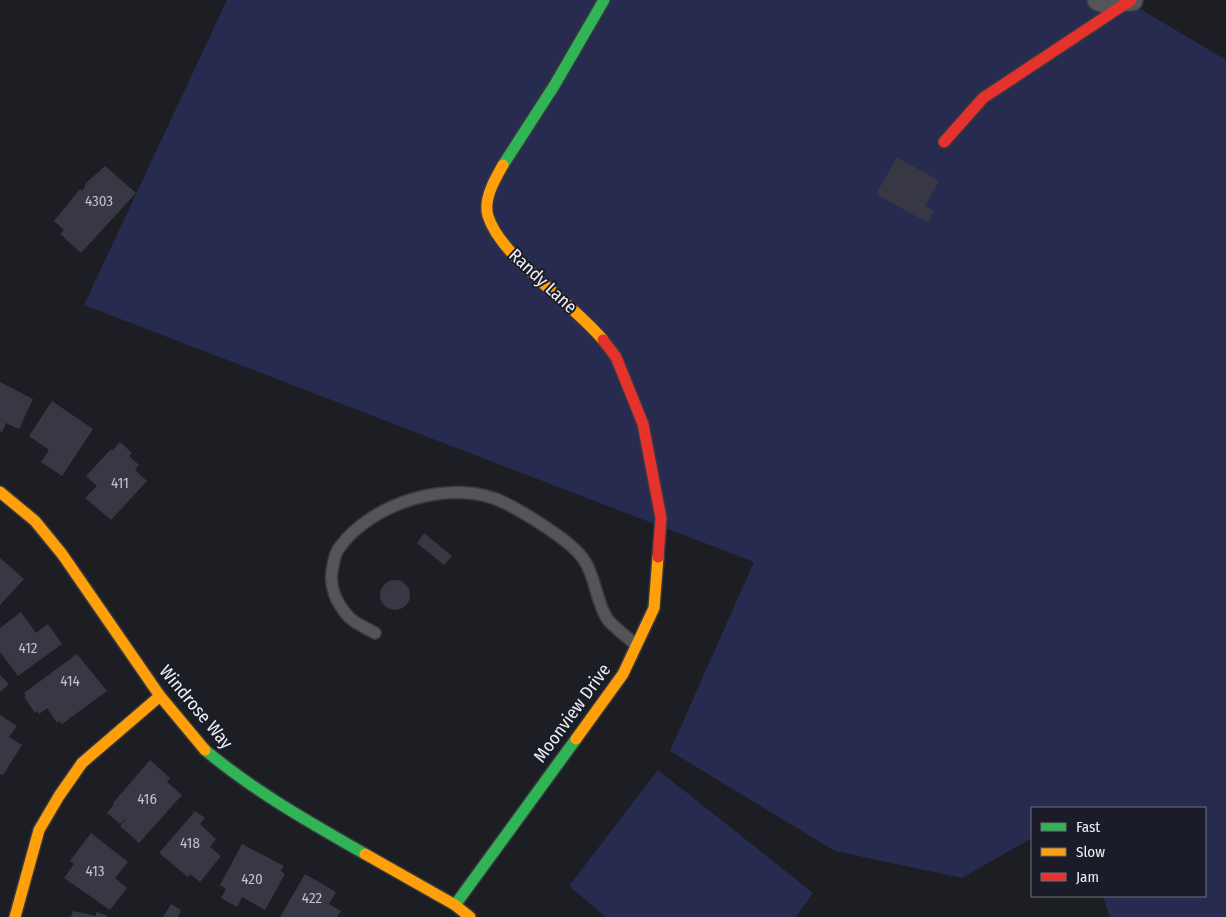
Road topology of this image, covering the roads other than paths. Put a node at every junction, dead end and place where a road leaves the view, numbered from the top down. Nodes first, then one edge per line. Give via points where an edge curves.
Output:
1 (604, 0) edge
2 (1098, 0) edge
3 (1132, 0) edge
4 (944, 142) dead end
5 (0, 492) edge
6 (661, 518) joint
7 (375, 633) dead end
8 (636, 645) junction
9 (160, 696) junction
10 (455, 905) junction
11 (15, 917) edge
12 (470, 917) edge

1 - 6 street, Randy Lane via 554,86 503,164 490,189 488,215 507,249 589,323 616,358 644,424
2 - 3 street
3 - 4 street via 983,98
5 - 9 street, Windrose Way via 35,521 51,541
6 - 8 street, Moonview Drive via 654,608
7 - 8 lane via 350,618 334,596 330,576 338,549 368,518 403,502 442,494 475,492 504,502 533,519 584,560 608,619
8 - 10 street, Moonview Drive via 623,674
9 - 10 street, Windrose Way via 203,748 236,777
9 - 11 street via 82,763 58,796 40,830
10 - 12 street, Windrose Way

